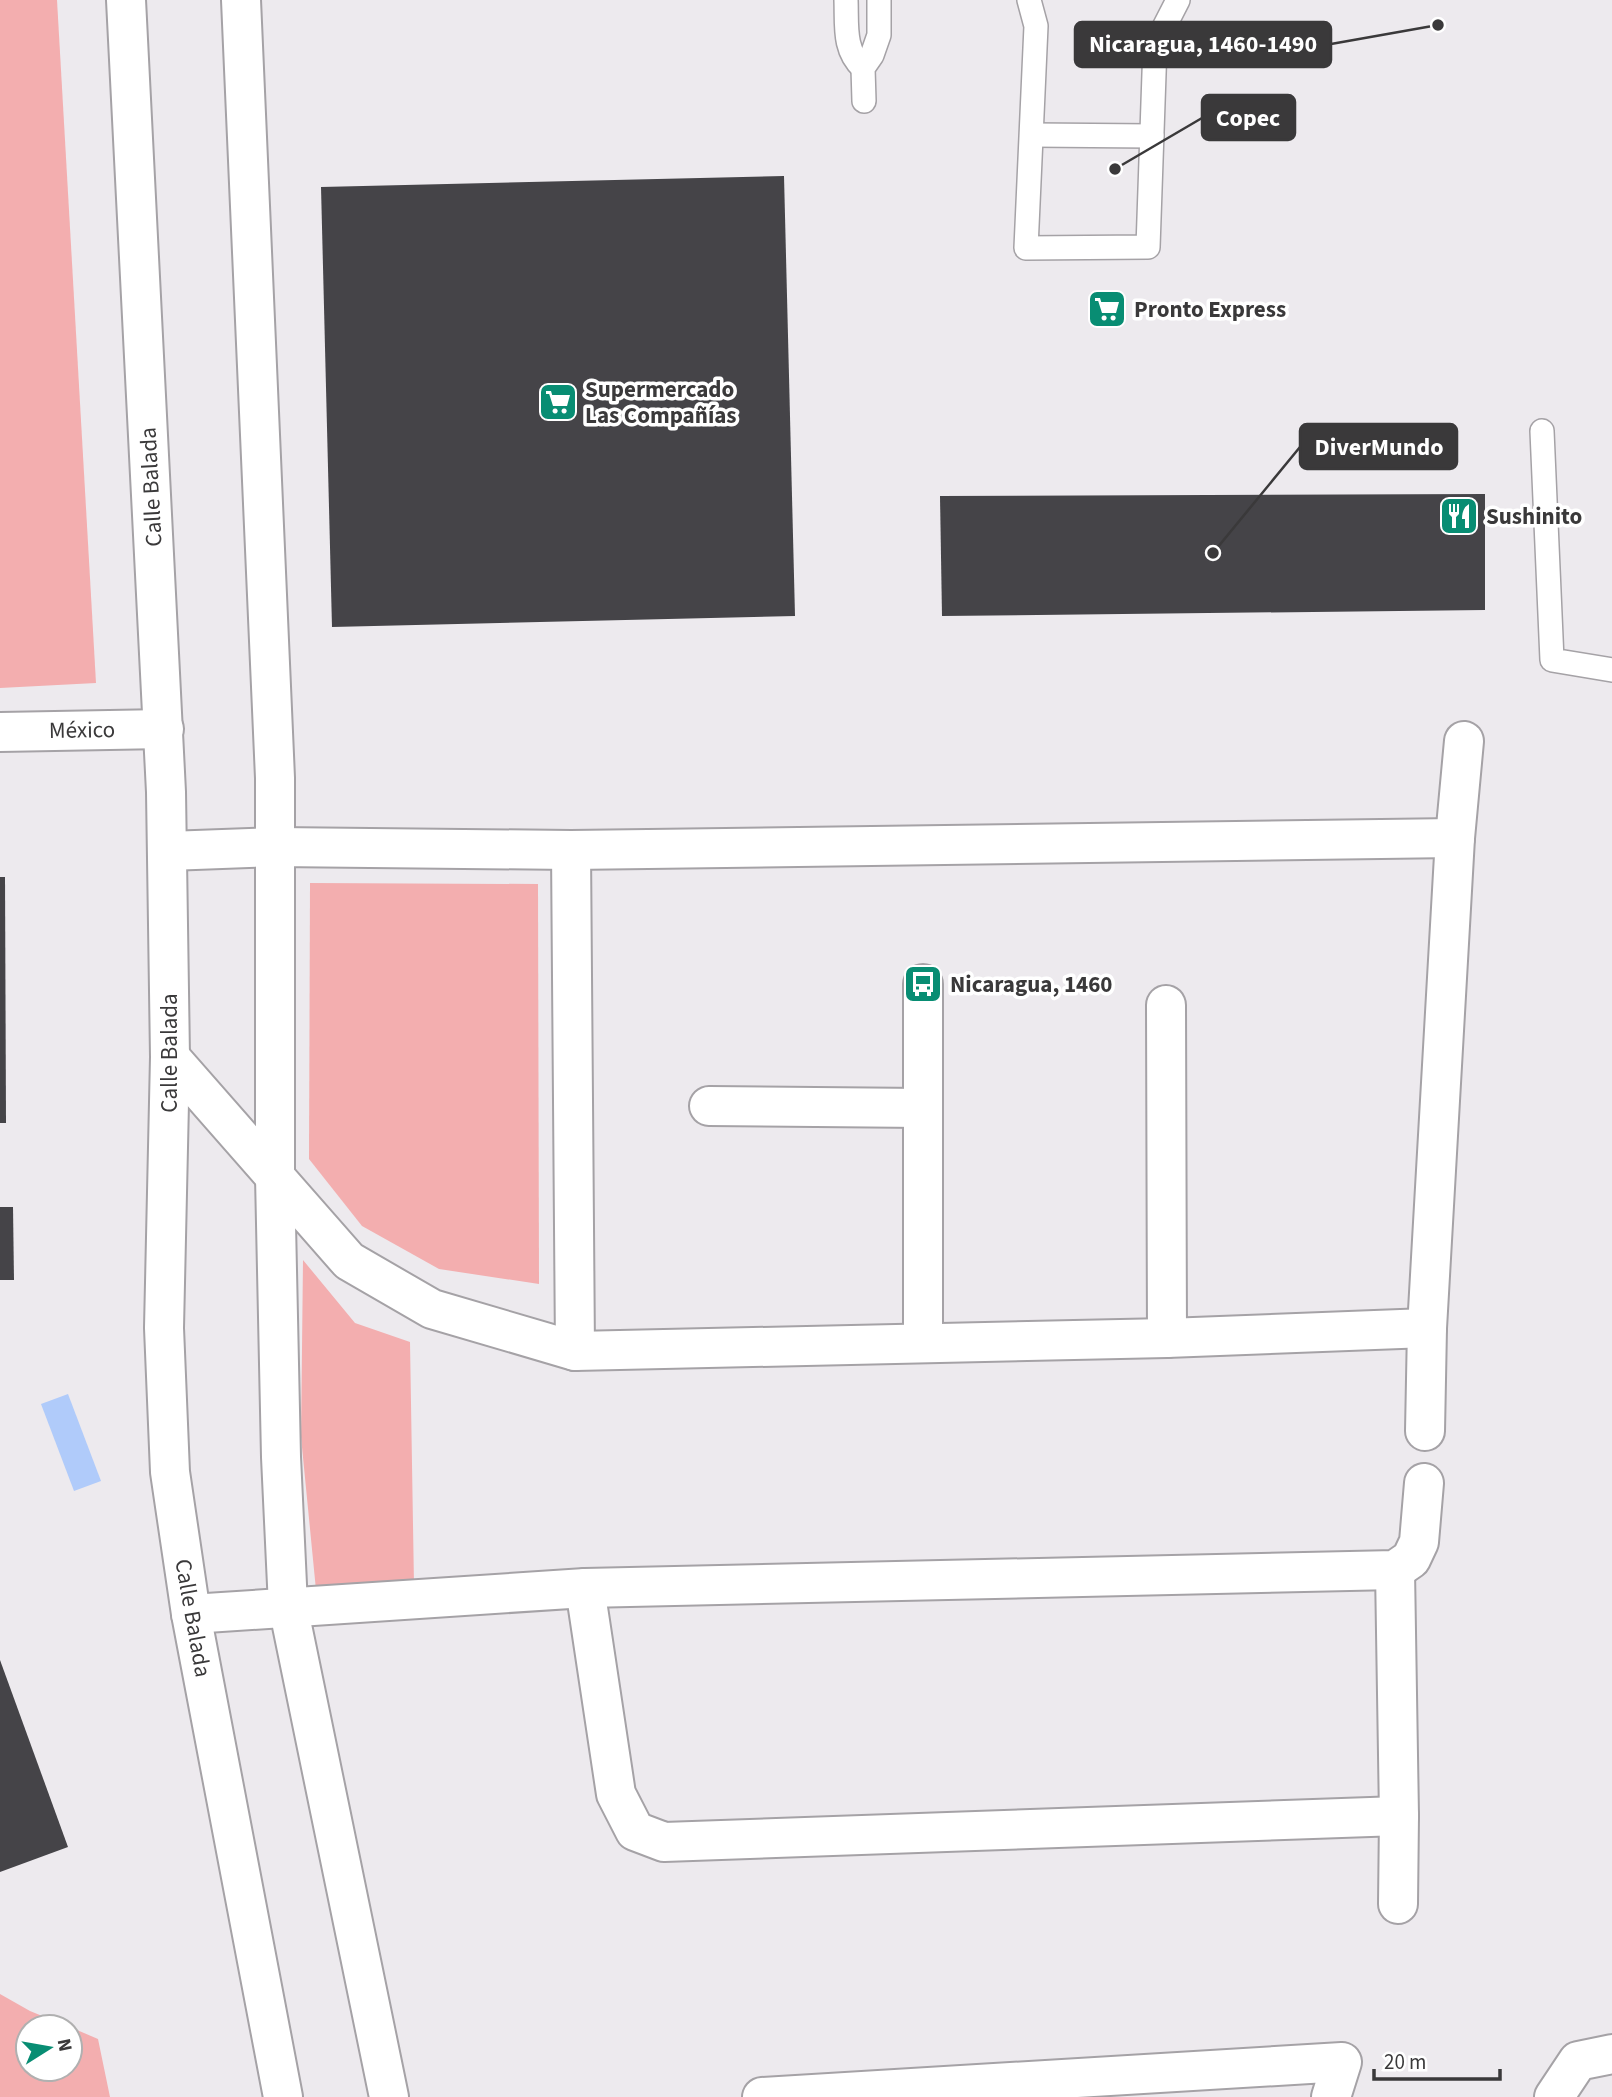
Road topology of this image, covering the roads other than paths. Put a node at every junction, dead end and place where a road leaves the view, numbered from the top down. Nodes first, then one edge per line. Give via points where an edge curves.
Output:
1 (126, 0) edge
2 (241, 0) edge
3 (846, 0) edge
4 (878, 0) edge
5 (1029, 0) edge
6 (1178, 0) edge
7 (863, 68) junction
8 (864, 101) dead end
9 (1032, 135) junction
10 (1152, 136) junction
11 (1542, 431) dead end
12 (1612, 670) edge
13 (164, 729) junction
14 (0, 732) edge
15 (1464, 741) dead end
16 (1455, 838) junction
17 (277, 847) junction
18 (168, 850) junction
19 (571, 850) junction
20 (923, 984) dead end
21 (1166, 1005) dead end
22 (170, 1057) junction
23 (709, 1106) dead end
24 (923, 1108) junction
25 (275, 1177) junction
26 (1427, 1328) junction
27 (1167, 1338) junction
28 (923, 1343) junction
29 (575, 1351) junction
30 (1425, 1431) dead end
31 (1424, 1483) dead end
32 (1395, 1570) junction
33 (585, 1588) junction
34 (288, 1606) junction
35 (191, 1614) junction
36 (1399, 1816) junction
37 (1398, 1904) dead end
38 (1612, 2054) edge
39 (1063, 2088) edge
40 (283, 2097) edge
41 (389, 2097) edge
42 (762, 2097) edge
43 (1331, 2097) edge
44 (1554, 2097) edge

1 - 13 street, Calle Balada
2 - 17 street
3 - 7 lane via 849,50
4 - 7 lane via 879,35
5 - 9 lane via 1036,26
6 - 10 lane via 1155,45
7 - 8 lane
9 - 10 lane
9 - 10 lane via 1027,248 1148,247
11 - 12 lane via 1552,660
13 - 14 street, México
13 - 18 street, Calle Balada
15 - 16 street
16 - 19 street
16 - 26 street
17 - 18 street
17 - 19 street
17 - 25 street
18 - 22 street, Calle Balada
19 - 29 street
20 - 24 street
21 - 27 street
22 - 25 street
22 - 35 street, Calle Balada via 164,1328 170,1472
23 - 24 street
24 - 28 street
25 - 29 street via 360,1268 432,1309
25 - 34 street
26 - 27 street
26 - 30 street
27 - 28 street
28 - 29 street
31 - 32 street via 1419,1542 1411,1559
32 - 33 street
32 - 36 street
33 - 34 street
33 - 36 street via 616,1794 635,1831 664,1842
34 - 35 street
34 - 41 street
35 - 40 street, Calle Balada
36 - 37 street
38 - 44 street via 1578,2062
39 - 42 street
39 - 43 street via 1342,2062

